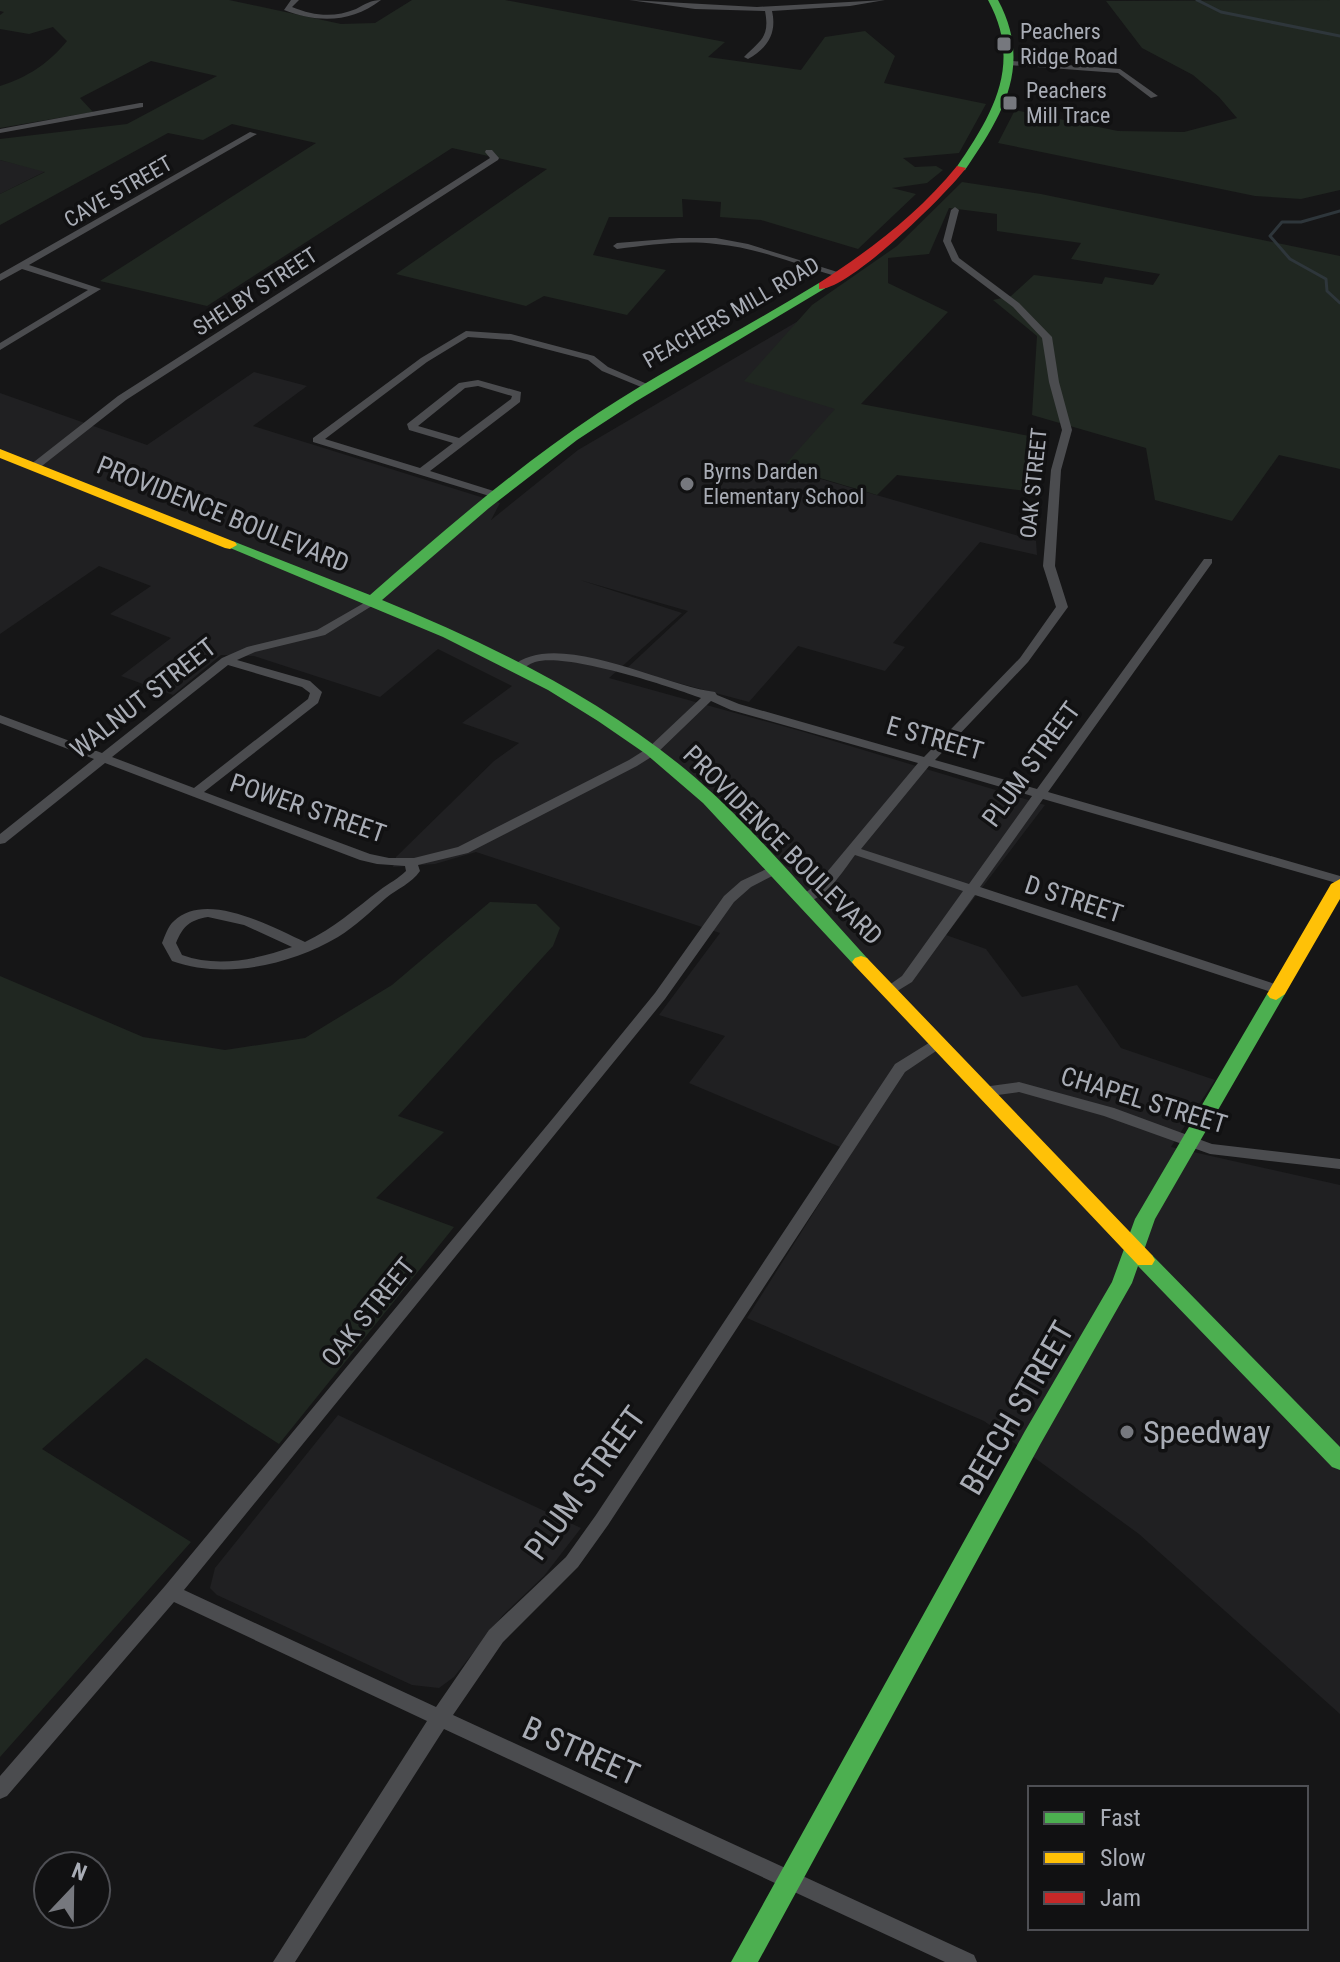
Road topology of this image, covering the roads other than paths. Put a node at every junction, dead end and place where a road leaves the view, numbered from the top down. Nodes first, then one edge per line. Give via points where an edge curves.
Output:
1 (295, 0) edge
2 (377, 0) edge
3 (633, 0) edge
4 (878, 0) edge
5 (993, 0) edge
6 (769, 11) junction
7 (748, 57) dead end
8 (1012, 63) junction
9 (1154, 96) dead end
10 (140, 105) dead end
11 (0, 131) edge
12 (253, 134) dead end
13 (489, 152) dead end
14 (955, 210) dead end
15 (617, 246) dead end
16 (22, 266) junction
17 (842, 275) junction
18 (0, 278) edge
19 (0, 347) edge
20 (649, 387) junction
21 (461, 442) junction
22 (0, 453) edge
23 (34, 467) junction
24 (422, 472) junction
25 (496, 495) junction
26 (1208, 561) dead end
27 (371, 602) junction
28 (226, 661) junction
29 (518, 667) junction
30 (711, 695) junction
31 (0, 719) edge
32 (652, 751) junction
33 (104, 758) junction
34 (927, 761) junction
35 (195, 793) junction
36 (1043, 793) junction
37 (0, 840) edge
38 (855, 851) junction
39 (410, 861) junction
40 (775, 869) junction
41 (1340, 882) edge
42 (971, 891) junction
43 (804, 899) junction
44 (303, 946) junction
45 (889, 990) junction
46 (1279, 990) junction
47 (937, 1044) junction
48 (983, 1092) junction
49 (1190, 1140) junction
50 (1340, 1164) edge
51 (1133, 1246) junction
52 (1340, 1461) edge
53 (171, 1592) junction
54 (438, 1719) junction
55 (0, 1790) edge
56 (790, 1878) junction
57 (283, 1962) edge
58 (744, 1962) edge
59 (967, 1962) edge

1 - 2 street via 287,8 335,18 354,15
3 - 6 street via 694,9
4 - 6 street
5 - 8 main road, PEACHERS MILL ROAD via 1008,23
6 - 7 street via 771,38
8 - 9 street via 1120,71
8 - 17 main road, PEACHERS MILL ROAD via 990,124 952,178 889,239
10 - 11 street
12 - 16 street, CAVE STREET
13 - 23 street, SHELBY STREET via 495,158 122,398
14 - 34 street, OAK STREET via 947,241 955,259 1016,305 1047,337 1067,430 1056,470 1049,566 1062,607 1024,660
15 - 17 street via 717,241
16 - 18 street, CAVE STREET
16 - 19 street via 96,289
17 - 20 main road, PEACHERS MILL ROAD
20 - 24 street via 591,358 511,337 466,334 317,440
20 - 25 main road, PEACHERS MILL ROAD
21 - 21 street via 516,400 517,394 478,383 462,385 412,424
21 - 24 street
22 - 23 main road, PROVIDENCE BOULEVARD
23 - 27 main road, PROVIDENCE BOULEVARD
24 - 25 street
25 - 27 main road, PEACHERS MILL ROAD
26 - 36 street, PLUM STREET
27 - 28 street, WALNUT STREET via 321,633 251,649
27 - 29 main road, PROVIDENCE BOULEVARD
28 - 33 street, WALNUT STREET
28 - 35 street via 306,684 316,692 314,700
29 - 30 street, E STREET via 536,657 577,659
29 - 32 main road, PROVIDENCE BOULEVARD
30 - 32 street, POWER STREET
30 - 34 street, E STREET via 735,707
31 - 33 street, POWER STREET
32 - 39 street, POWER STREET via 463,850
32 - 40 main road, PROVIDENCE BOULEVARD via 699,790
33 - 35 street, POWER STREET
33 - 37 street, WALNUT STREET
34 - 36 street, E STREET
34 - 38 street, OAK STREET
35 - 39 street, POWER STREET via 372,860
36 - 41 street, E STREET
36 - 42 street, PLUM STREET
38 - 42 street, D STREET
38 - 43 street, OAK STREET
39 - 44 street via 413,871 408,879 326,938
40 - 43 main road, PROVIDENCE BOULEVARD
40 - 53 street, OAK STREET via 729,899 660,996
41 - 46 main road, BEECH STREET
42 - 45 street, PLUM STREET via 907,979
42 - 46 street, D STREET
43 - 45 main road, PROVIDENCE BOULEVARD
44 - 44 street via 240,919 200,912 173,929 169,943 177,958 202,967 232,965
45 - 47 main road, PROVIDENCE BOULEVARD
46 - 49 main road, BEECH STREET
47 - 48 main road, PROVIDENCE BOULEVARD
47 - 54 street, PLUM STREET via 900,1068 602,1520 572,1562 496,1636
48 - 49 street, CHAPEL STREET via 1019,1087
48 - 51 main road, PROVIDENCE BOULEVARD
49 - 50 street, CHAPEL STREET via 1210,1149
49 - 51 main road, BEECH STREET
51 - 52 main road, PROVIDENCE BOULEVARD
51 - 56 main road, BEECH STREET via 1122,1283
53 - 54 street, B STREET
53 - 55 street, OAK STREET
54 - 56 street, B STREET
54 - 57 street, PLUM STREET
56 - 58 main road, BEECH STREET
56 - 59 street, B STREET

